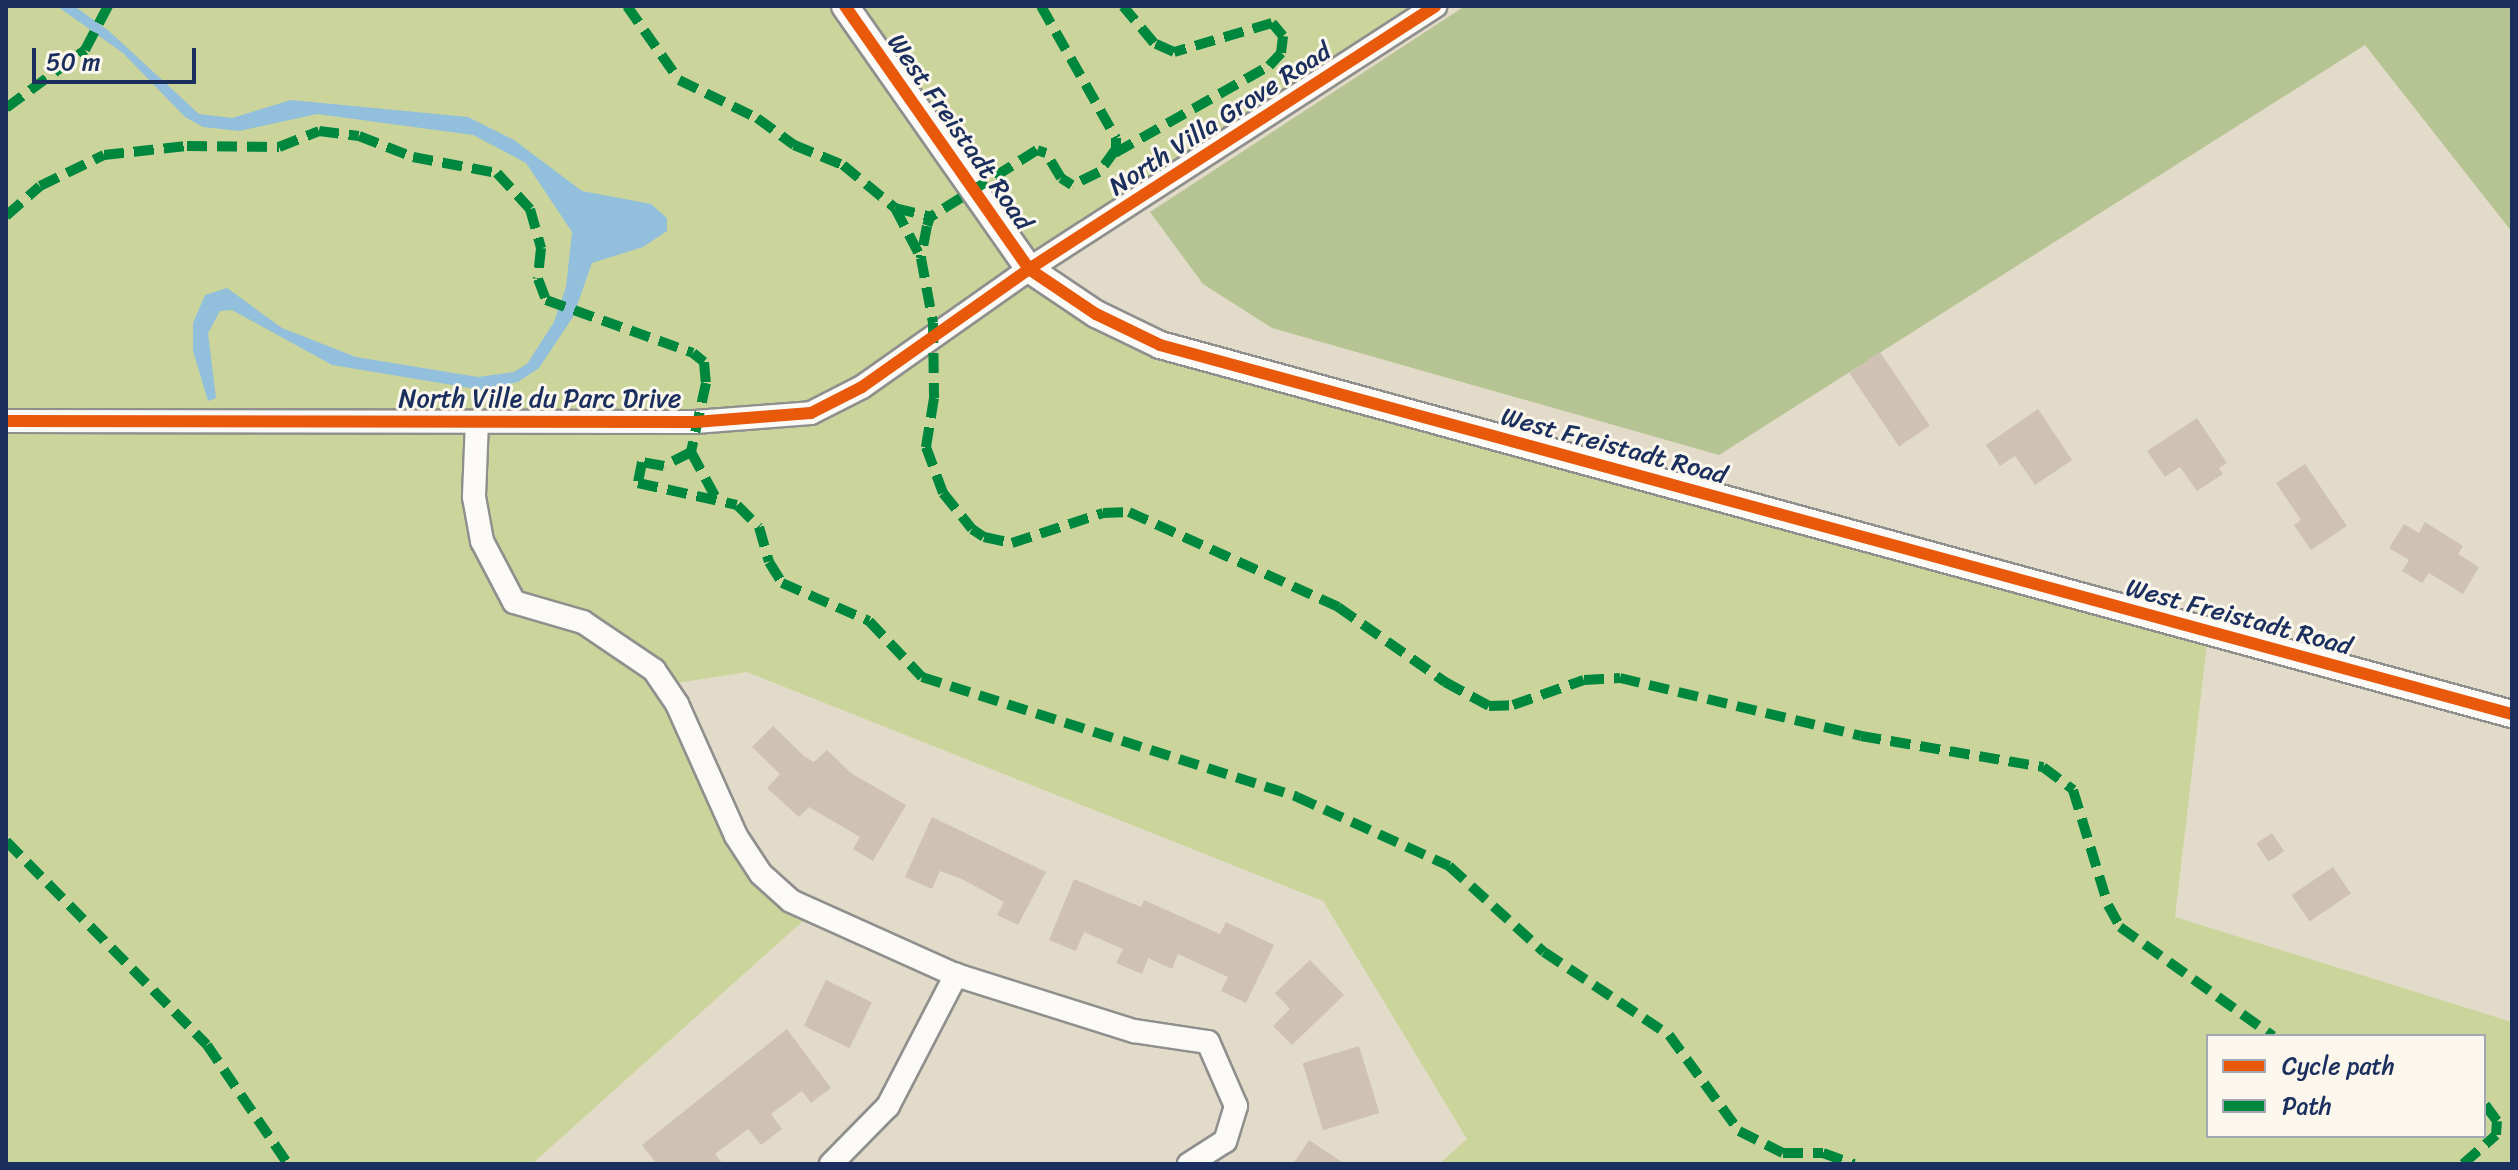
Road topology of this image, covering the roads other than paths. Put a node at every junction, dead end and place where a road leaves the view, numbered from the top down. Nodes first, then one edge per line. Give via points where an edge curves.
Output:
1 (845, 6) edge
2 (1435, 6) edge
3 (1029, 269) junction
4 (6, 421) edge
5 (477, 421) junction
6 (2512, 714) edge
7 (956, 975) junction
8 (831, 1164) edge
9 (1189, 1164) edge

1 - 3 street, West Freistadt Road
2 - 3 street, North Villa Grove Road
3 - 5 street, North Ville du Parc Drive via 862,387 811,413 695,422
3 - 6 street, West Freistadt Road via 1096,314 1160,345
4 - 5 street, North Ville du Parc Drive
5 - 7 street via 474,497 482,541 514,602 583,622 654,670 677,704 736,836 761,874 791,901
7 - 8 street via 888,1106
7 - 9 street via 1134,1031 1208,1042 1236,1106 1225,1141

